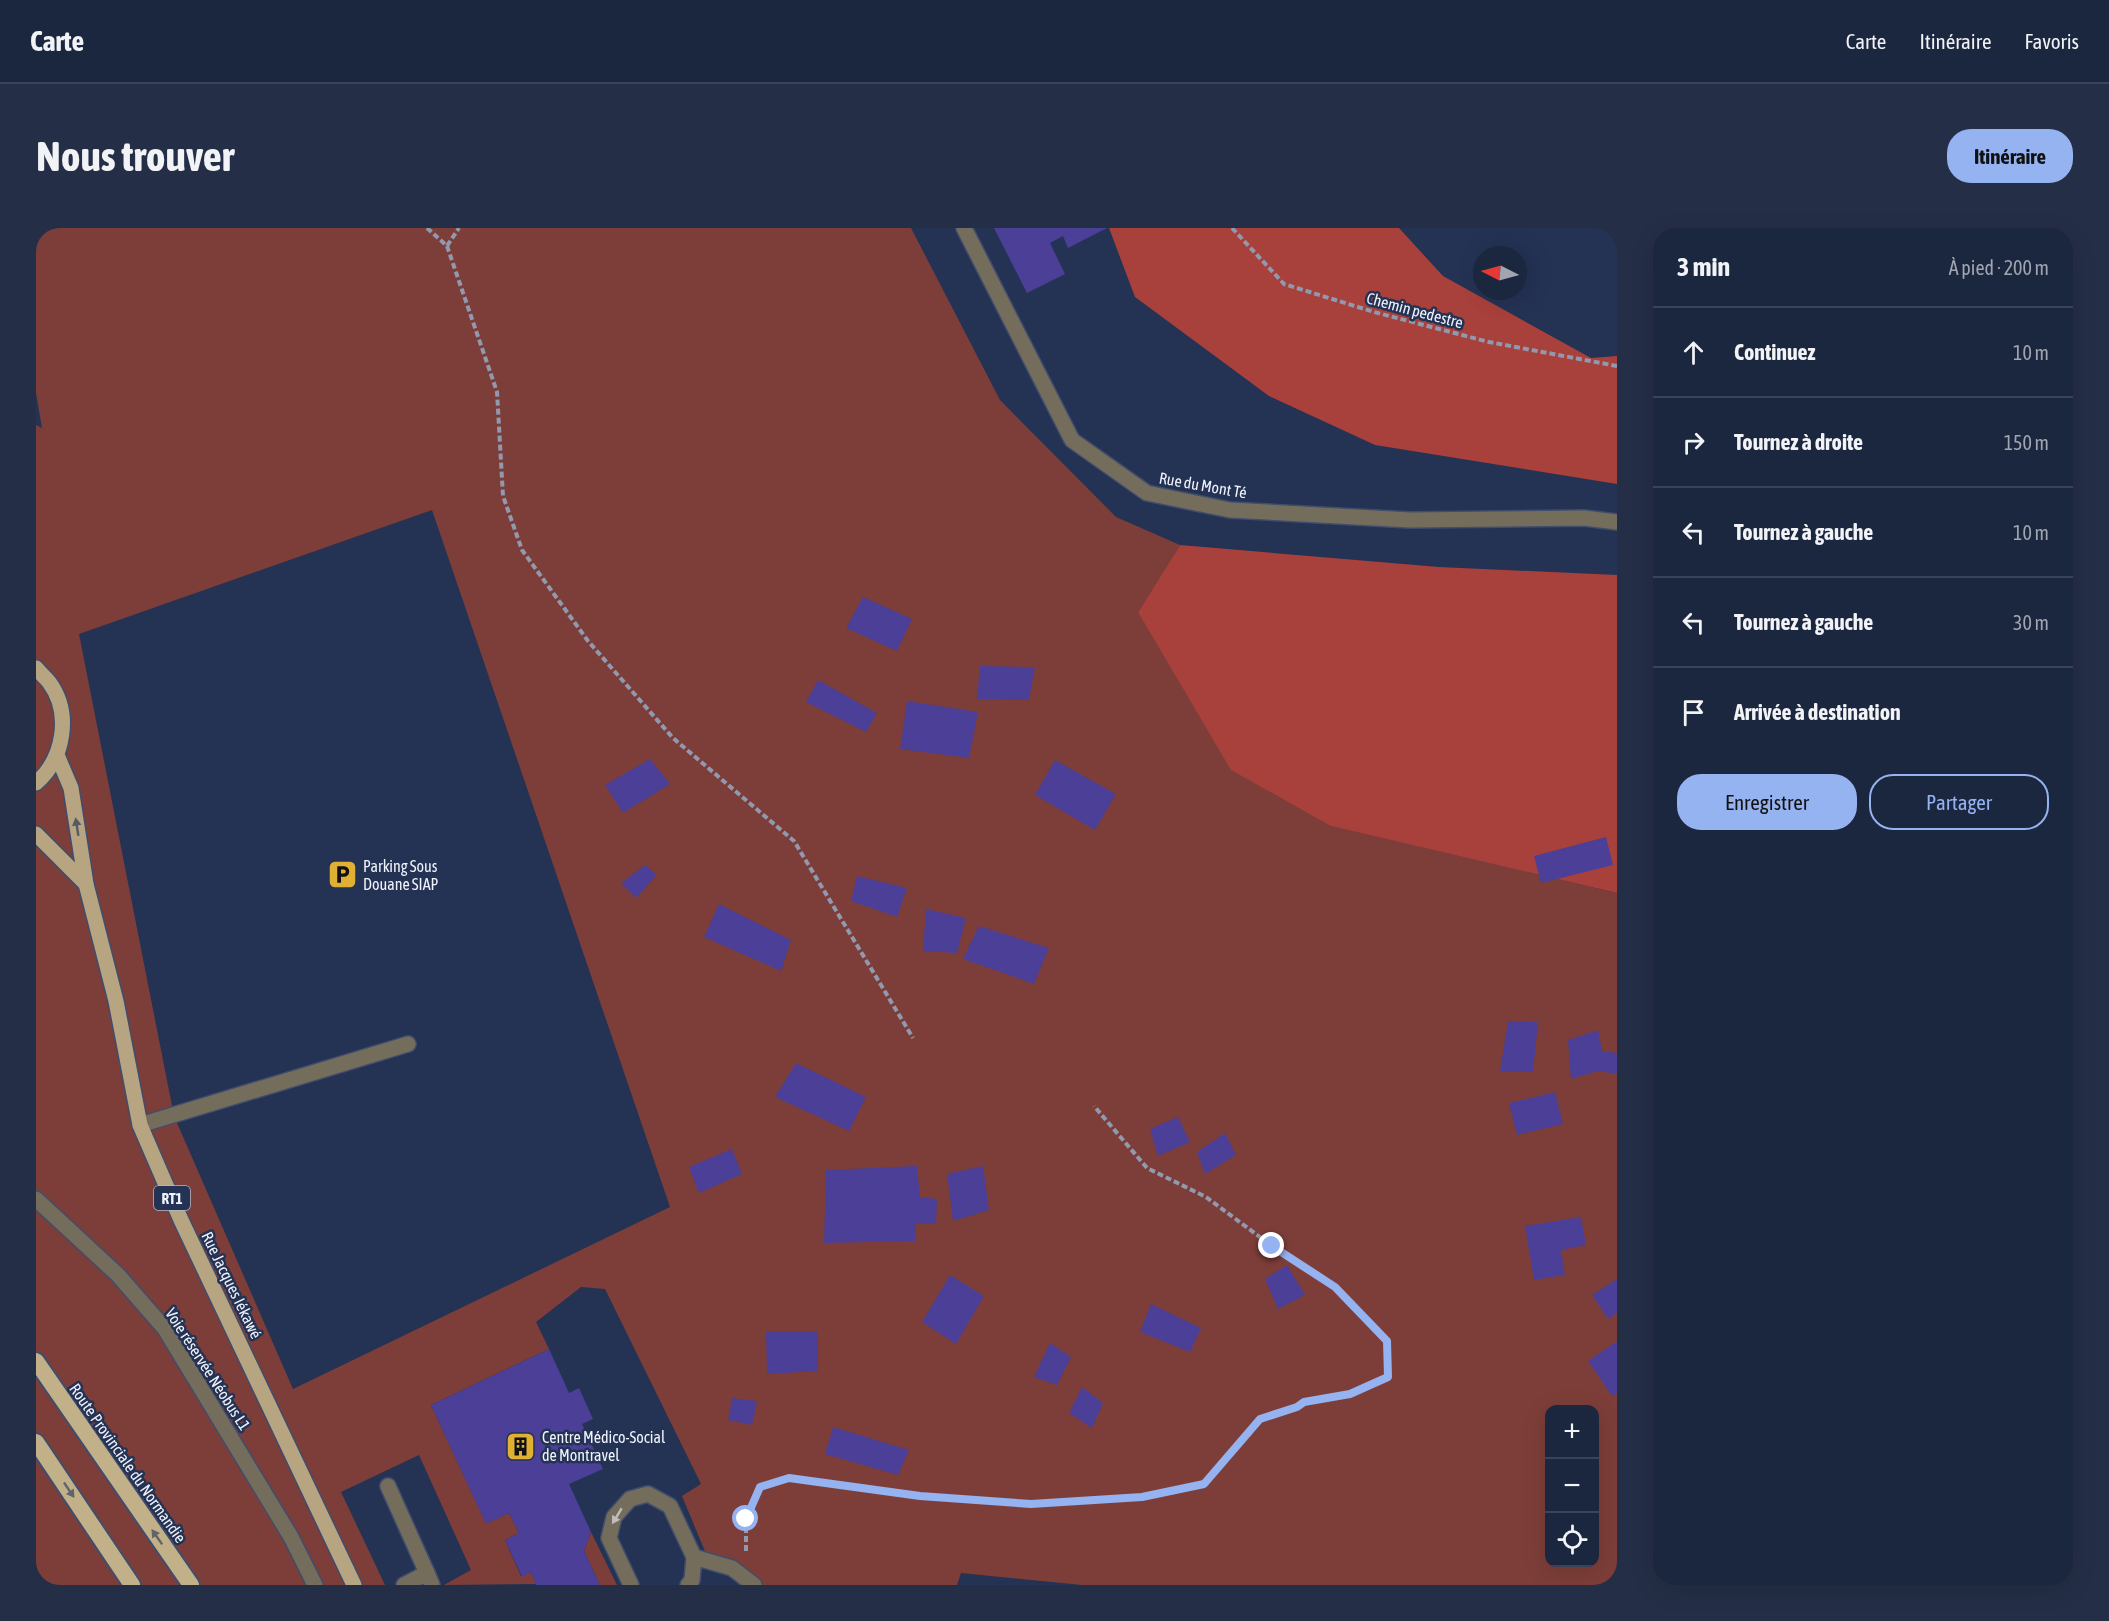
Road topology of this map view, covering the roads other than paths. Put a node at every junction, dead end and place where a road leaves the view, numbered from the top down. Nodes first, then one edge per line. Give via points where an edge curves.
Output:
1 (964, 228) edge
2 (1617, 522) edge
3 (36, 668) edge
4 (57, 754) junction
5 (36, 783) edge
6 (36, 834) edge
7 (86, 884) junction
8 (408, 1044) dead end
9 (140, 1125) junction
10 (36, 1199) edge
11 (36, 1361) edge
12 (36, 1442) edge
13 (388, 1486) dead end
14 (694, 1557) junction
15 (430, 1579) edge
16 (750, 1582) edge
17 (132, 1585) edge
18 (191, 1585) edge
19 (315, 1585) edge
20 (354, 1585) edge
21 (404, 1585) edge
22 (631, 1585) edge
23 (688, 1585) edge

1 - 2 street, Rue du Mont Té via 1072,440 1147,493 1230,510 1410,520 1584,518
3 - 4 main road via 51,684 60,706 63,730
4 - 5 main road
7 -> 4 main road, Rue Jacques Iékawé / RT1 via 71,788
6 - 7 main road
7 - 9 main road, Rue Jacques Iékawé / RT1 via 116,1001
8 - 9 street
9 - 20 main road, Rue Jacques Iékawé / RT1
10 - 19 street, Voie réservée Néobus L1 via 118,1275 165,1329 291,1537
18 -> 11 highway, Route Provinciale du Normandie
12 -> 17 highway
13 - 15 street
14 - 16 street via 732,1568
14 -> 22 street via 670,1506 648,1494 630,1498 614,1517 609,1538
14 - 23 street
15 - 21 street

